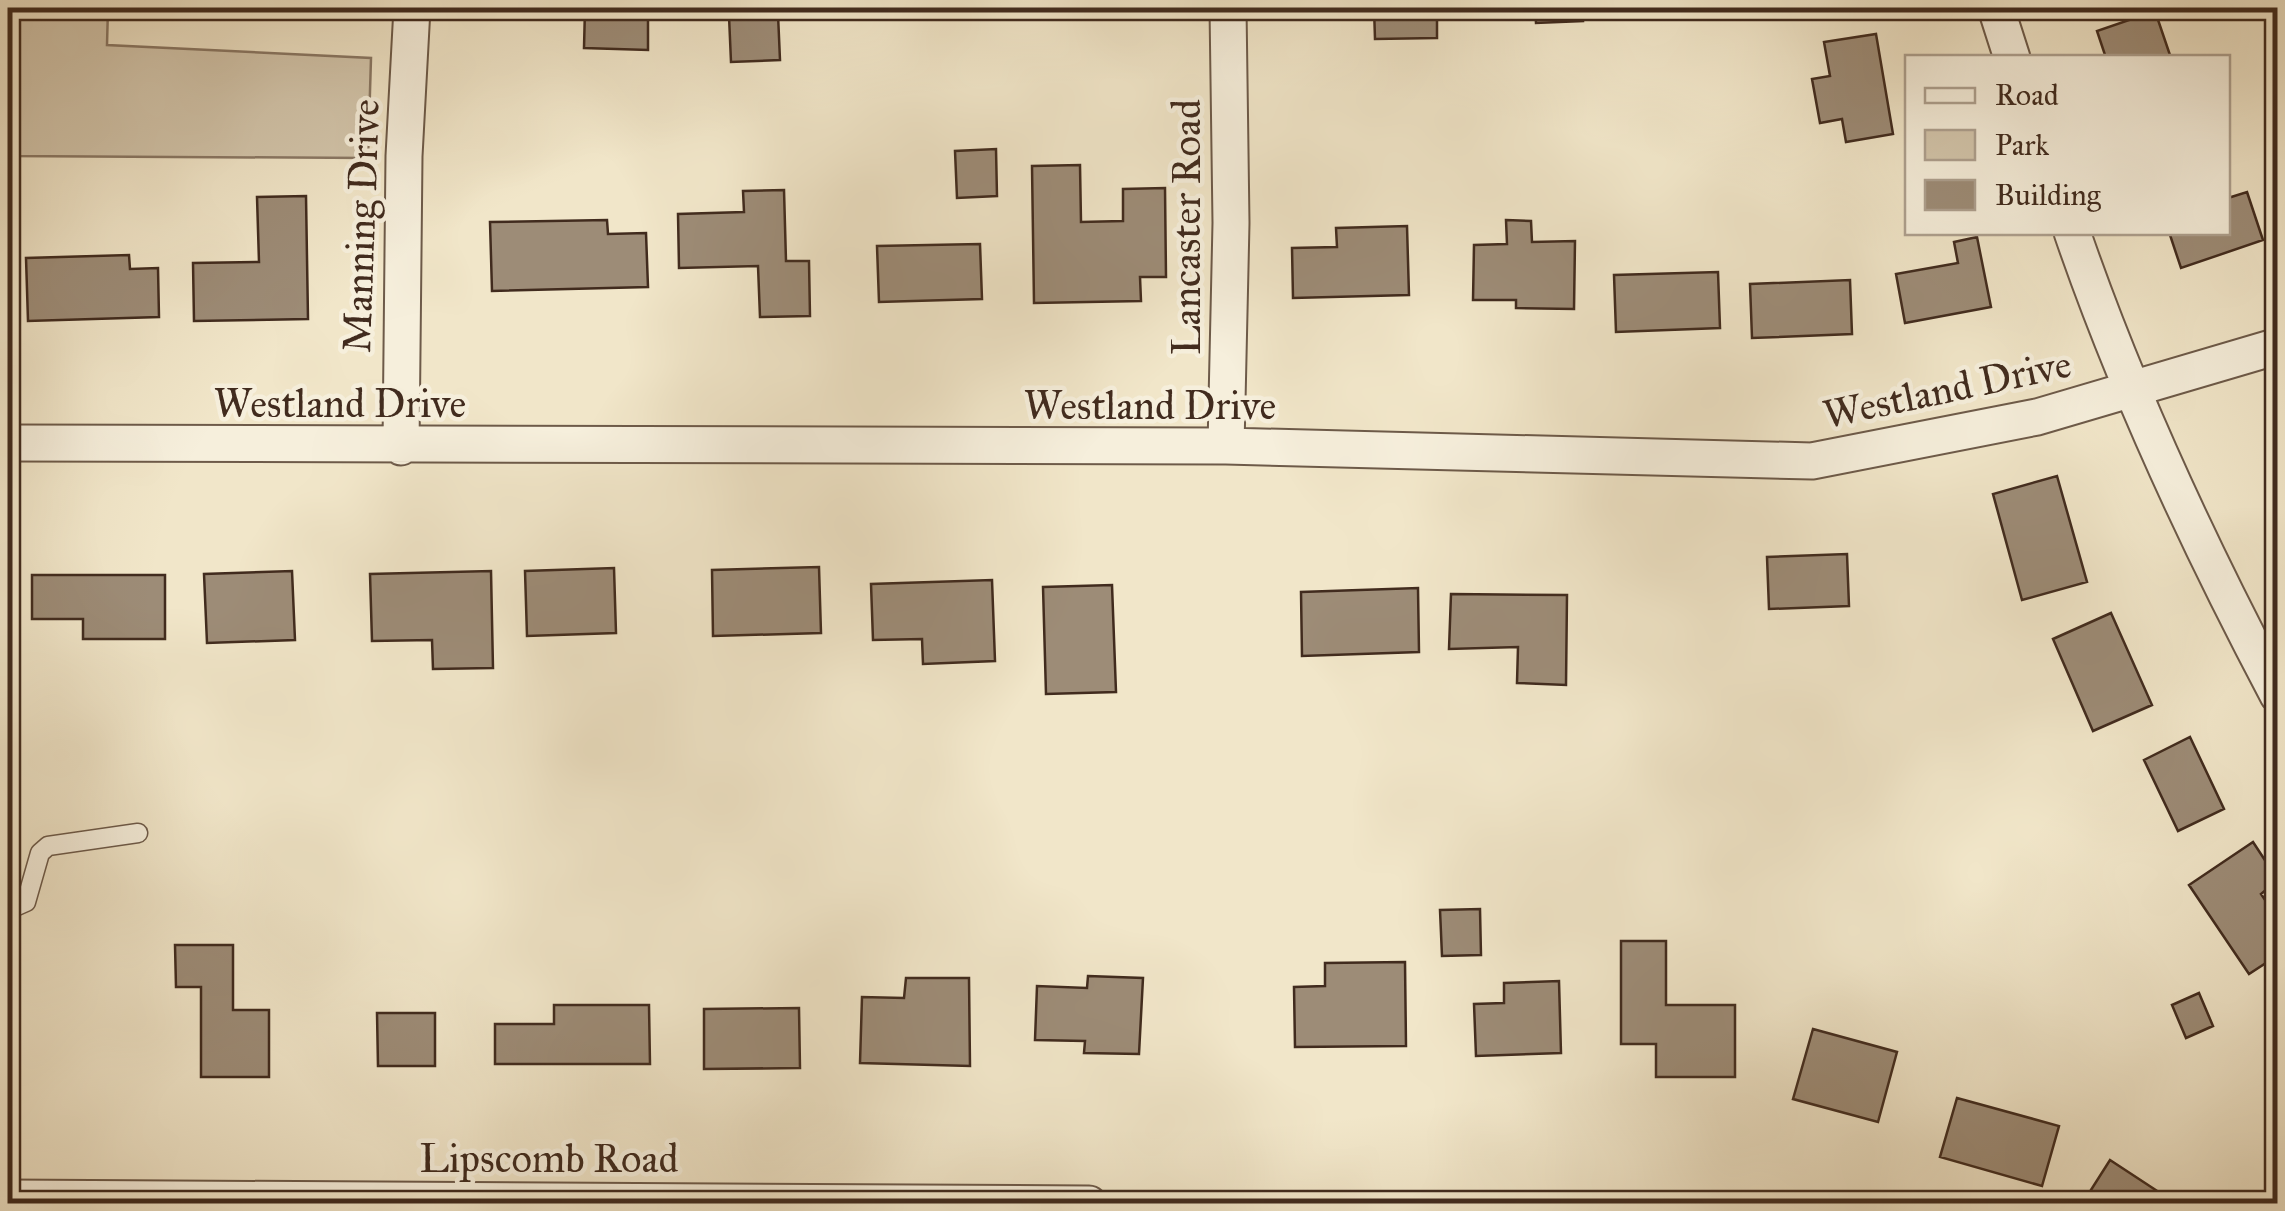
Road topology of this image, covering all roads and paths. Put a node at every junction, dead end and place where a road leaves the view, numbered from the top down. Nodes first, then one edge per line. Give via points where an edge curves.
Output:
1 (412, 8) edge
2 (1228, 8) edge
3 (1996, 8) edge
4 (2011, 55) edge
5 (2073, 235) edge
6 (2278, 346) edge
7 (2132, 390) junction
8 (8, 443) edge
9 (1226, 446) junction
10 (401, 447) junction
11 (2278, 695) edge
12 (138, 832) dead end
13 (8, 910) edge
14 (8, 1198) edge
15 (1089, 1204) edge

1 - 10 street, Manning Drive
2 - 9 street, Lancaster Road
3 - 4 street
5 - 7 street
6 - 7 street, Westland Drive
7 - 9 street, Westland Drive via 1812,462
7 - 11 street via 2206,560
8 - 10 street, Westland Drive
9 - 10 street, Westland Drive
12 - 13 lane via 48,846 26,902
14 - 15 street, Lipscomb Road

